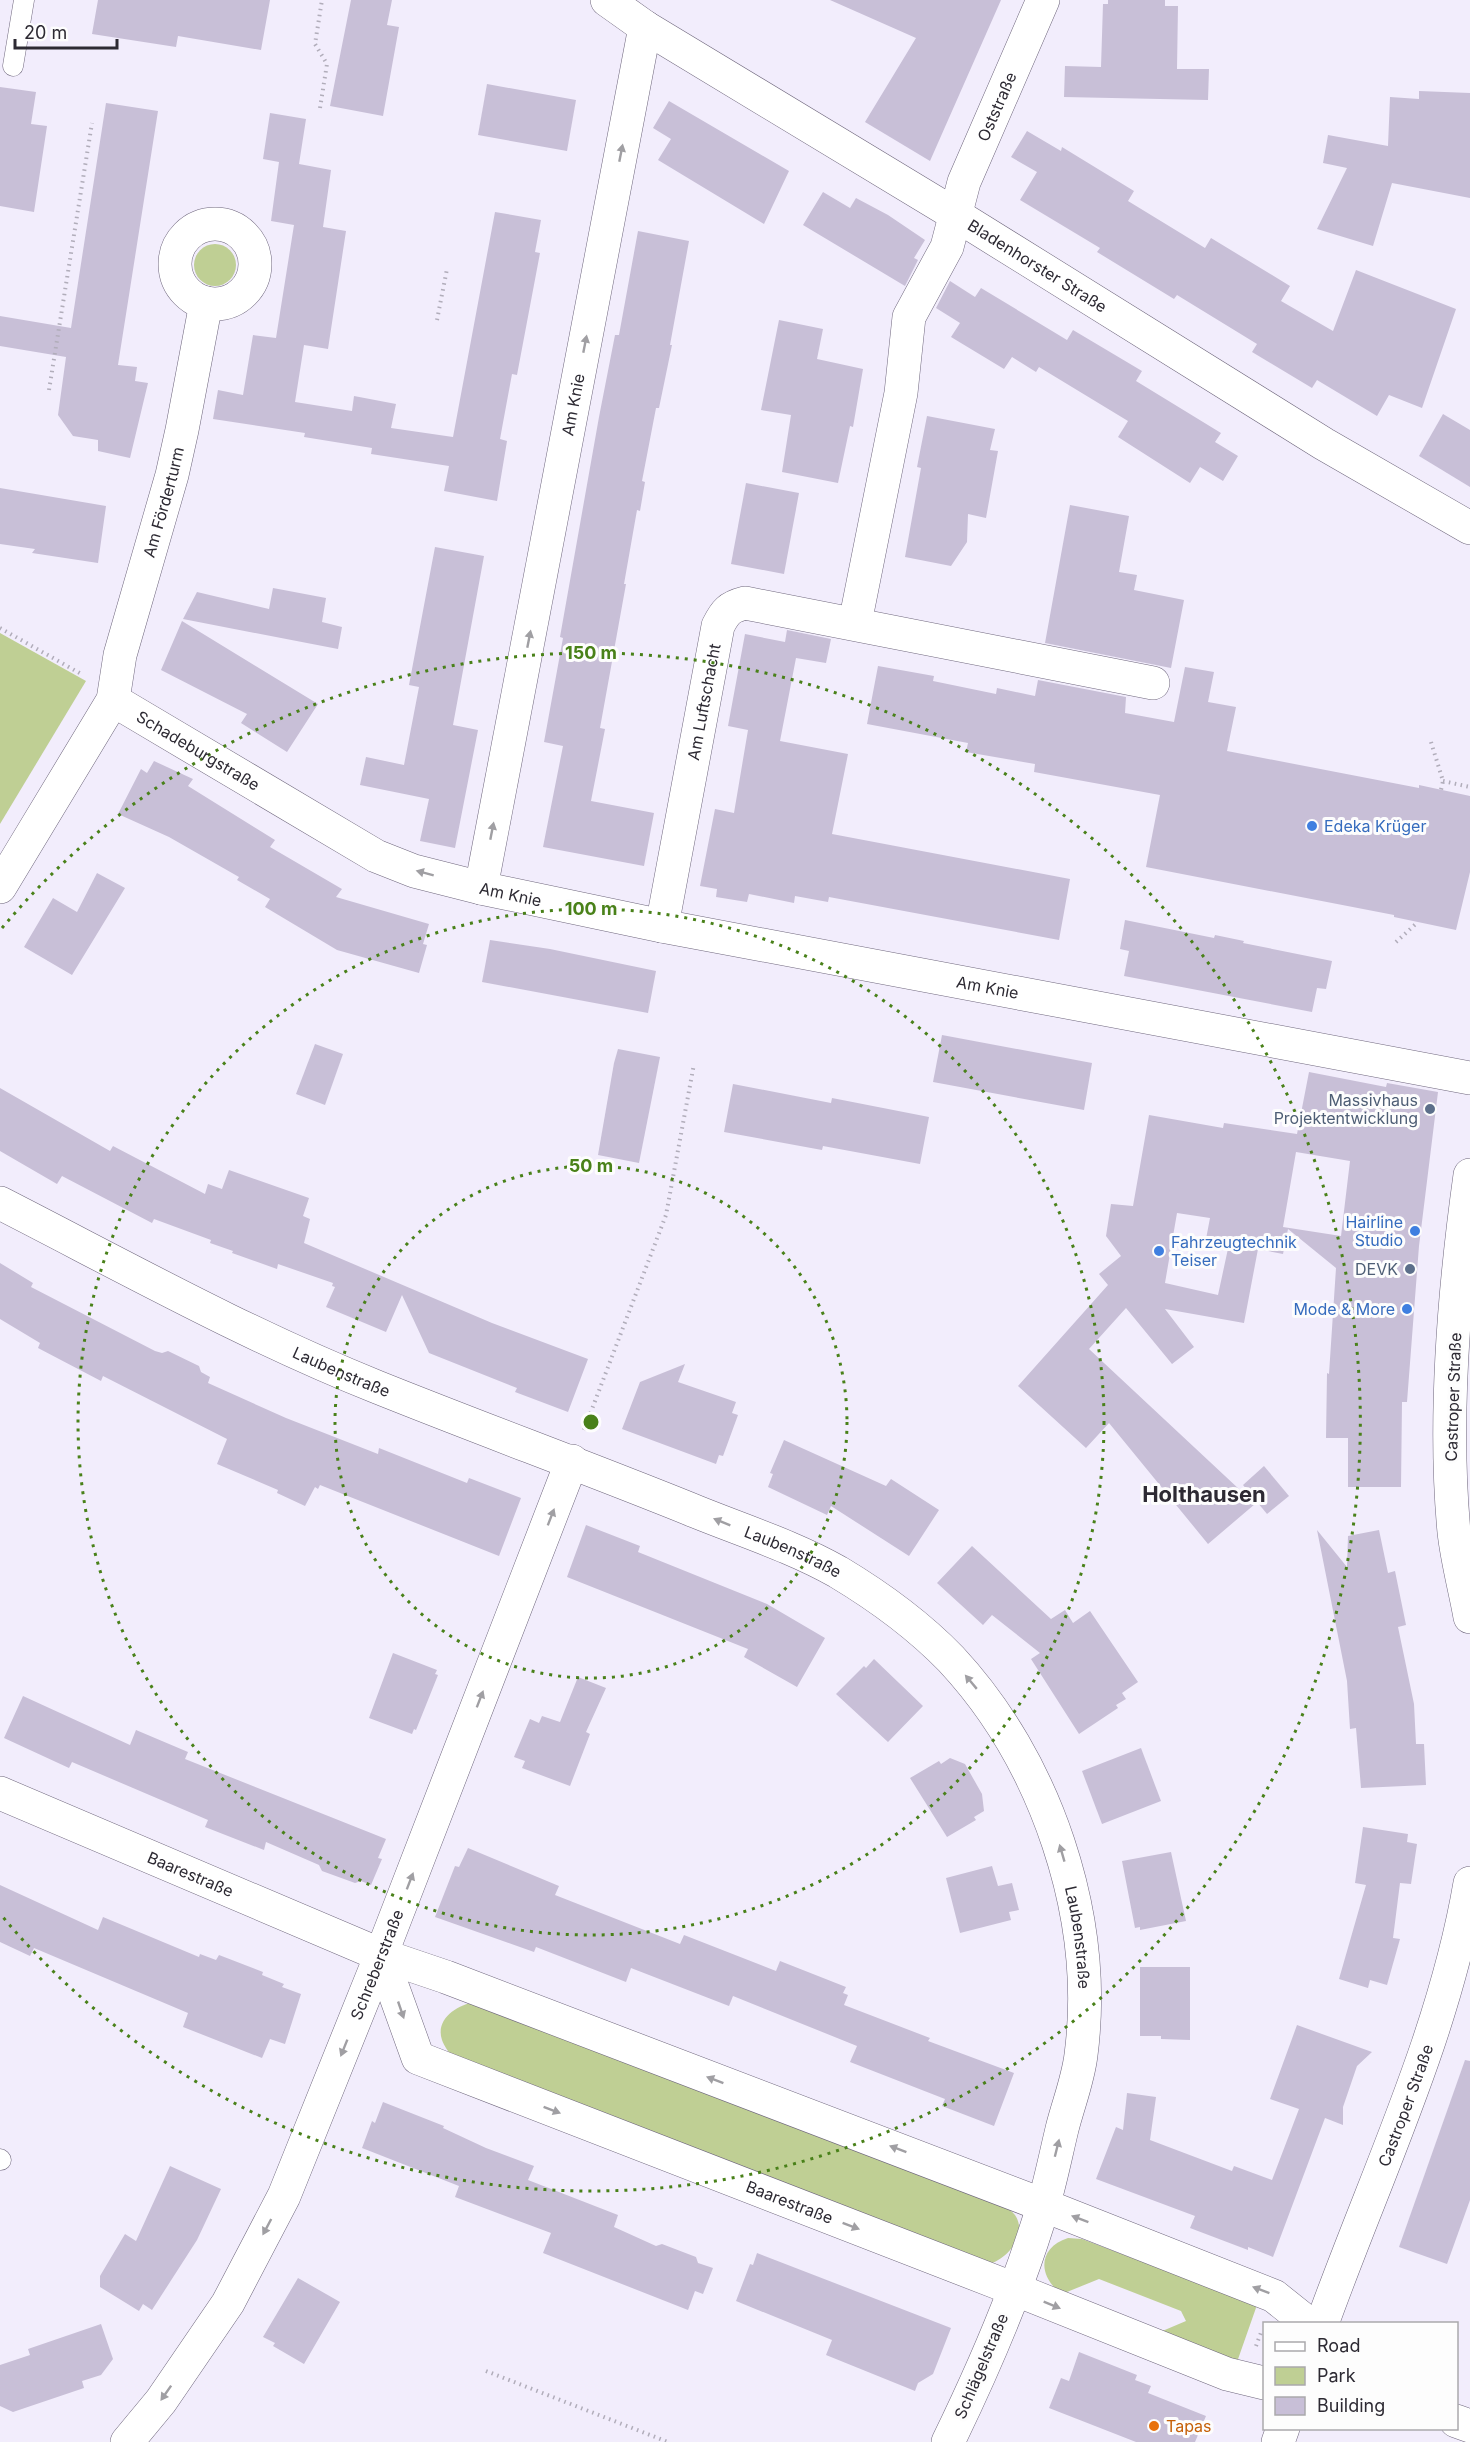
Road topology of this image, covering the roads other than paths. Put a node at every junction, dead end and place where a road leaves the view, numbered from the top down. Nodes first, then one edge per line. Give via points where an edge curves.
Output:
1 (24, 0) edge
2 (607, 0) edge
3 (1043, 0) edge
4 (645, 27) junction
5 (14, 66) dead end
6 (956, 215) junction
7 (206, 303) dead end
8 (1470, 528) edge
9 (855, 623) junction
10 (1153, 683) dead end
11 (113, 700) junction
12 (0, 887) edge
13 (481, 888) junction
14 (662, 926) junction
15 (1470, 1078) edge
16 (1470, 1175) edge
17 (0, 1203) edge
18 (572, 1461) junction
19 (1470, 1617) edge
20 (0, 1793) edge
21 (1470, 1883) edge
22 (381, 1955) junction
23 (1043, 2205) junction
24 (1014, 2289) junction
25 (1306, 2322) edge
26 (1323, 2322) edge
27 (1254, 2381) edge
28 (127, 2442) edge
29 (948, 2442) edge

1 - 5 lane
2 - 4 street, Bladenhorster Straße
3 - 6 street, Oststraße via 964,182
4 - 6 street, Bladenhorster Straße
13 -> 4 street, Am Knie
6 - 8 street, Bladenhorster Straße via 1324,444
6 - 9 street via 947,247 909,317 901,393
7 - 11 street, Am Förderturm via 172,475 120,655
9 - 10 street, Am Luftschacht
9 - 14 street, Am Luftschacht via 745,603 724,613 718,626
11 - 12 street
13 -> 11 street, Schadeburgstraße via 414,871 376,856
13 - 14 street, Am Knie
14 - 15 street, Am Knie
16 - 19 street, Castroper Straße via 1459,1268 1450,1443 1455,1535
17 - 18 street, Laubenstraße via 125,1270 314,1362
22 -> 18 street, Schreberstraße
23 -> 18 street, Laubenstraße via 1081,2058 1081,1944 1062,1851 1040,1792 1014,1747 981,1695 949,1657 867,1590 790,1549
20 - 22 street, Baarestraße
21 - 26 street, Castroper Straße via 1430,2035
23 -> 22 street, Baarestraße
22 -> 24 street, Baarestraße via 418,2058
22 -> 28 street, Schreberstraße via 284,2196 228,2303 161,2402
23 - 24 street, Laubenstraße
25 -> 23 street, Baarestraße via 1274,2296
24 -> 27 street, Baarestraße
24 - 29 street, Schlägelstraße

